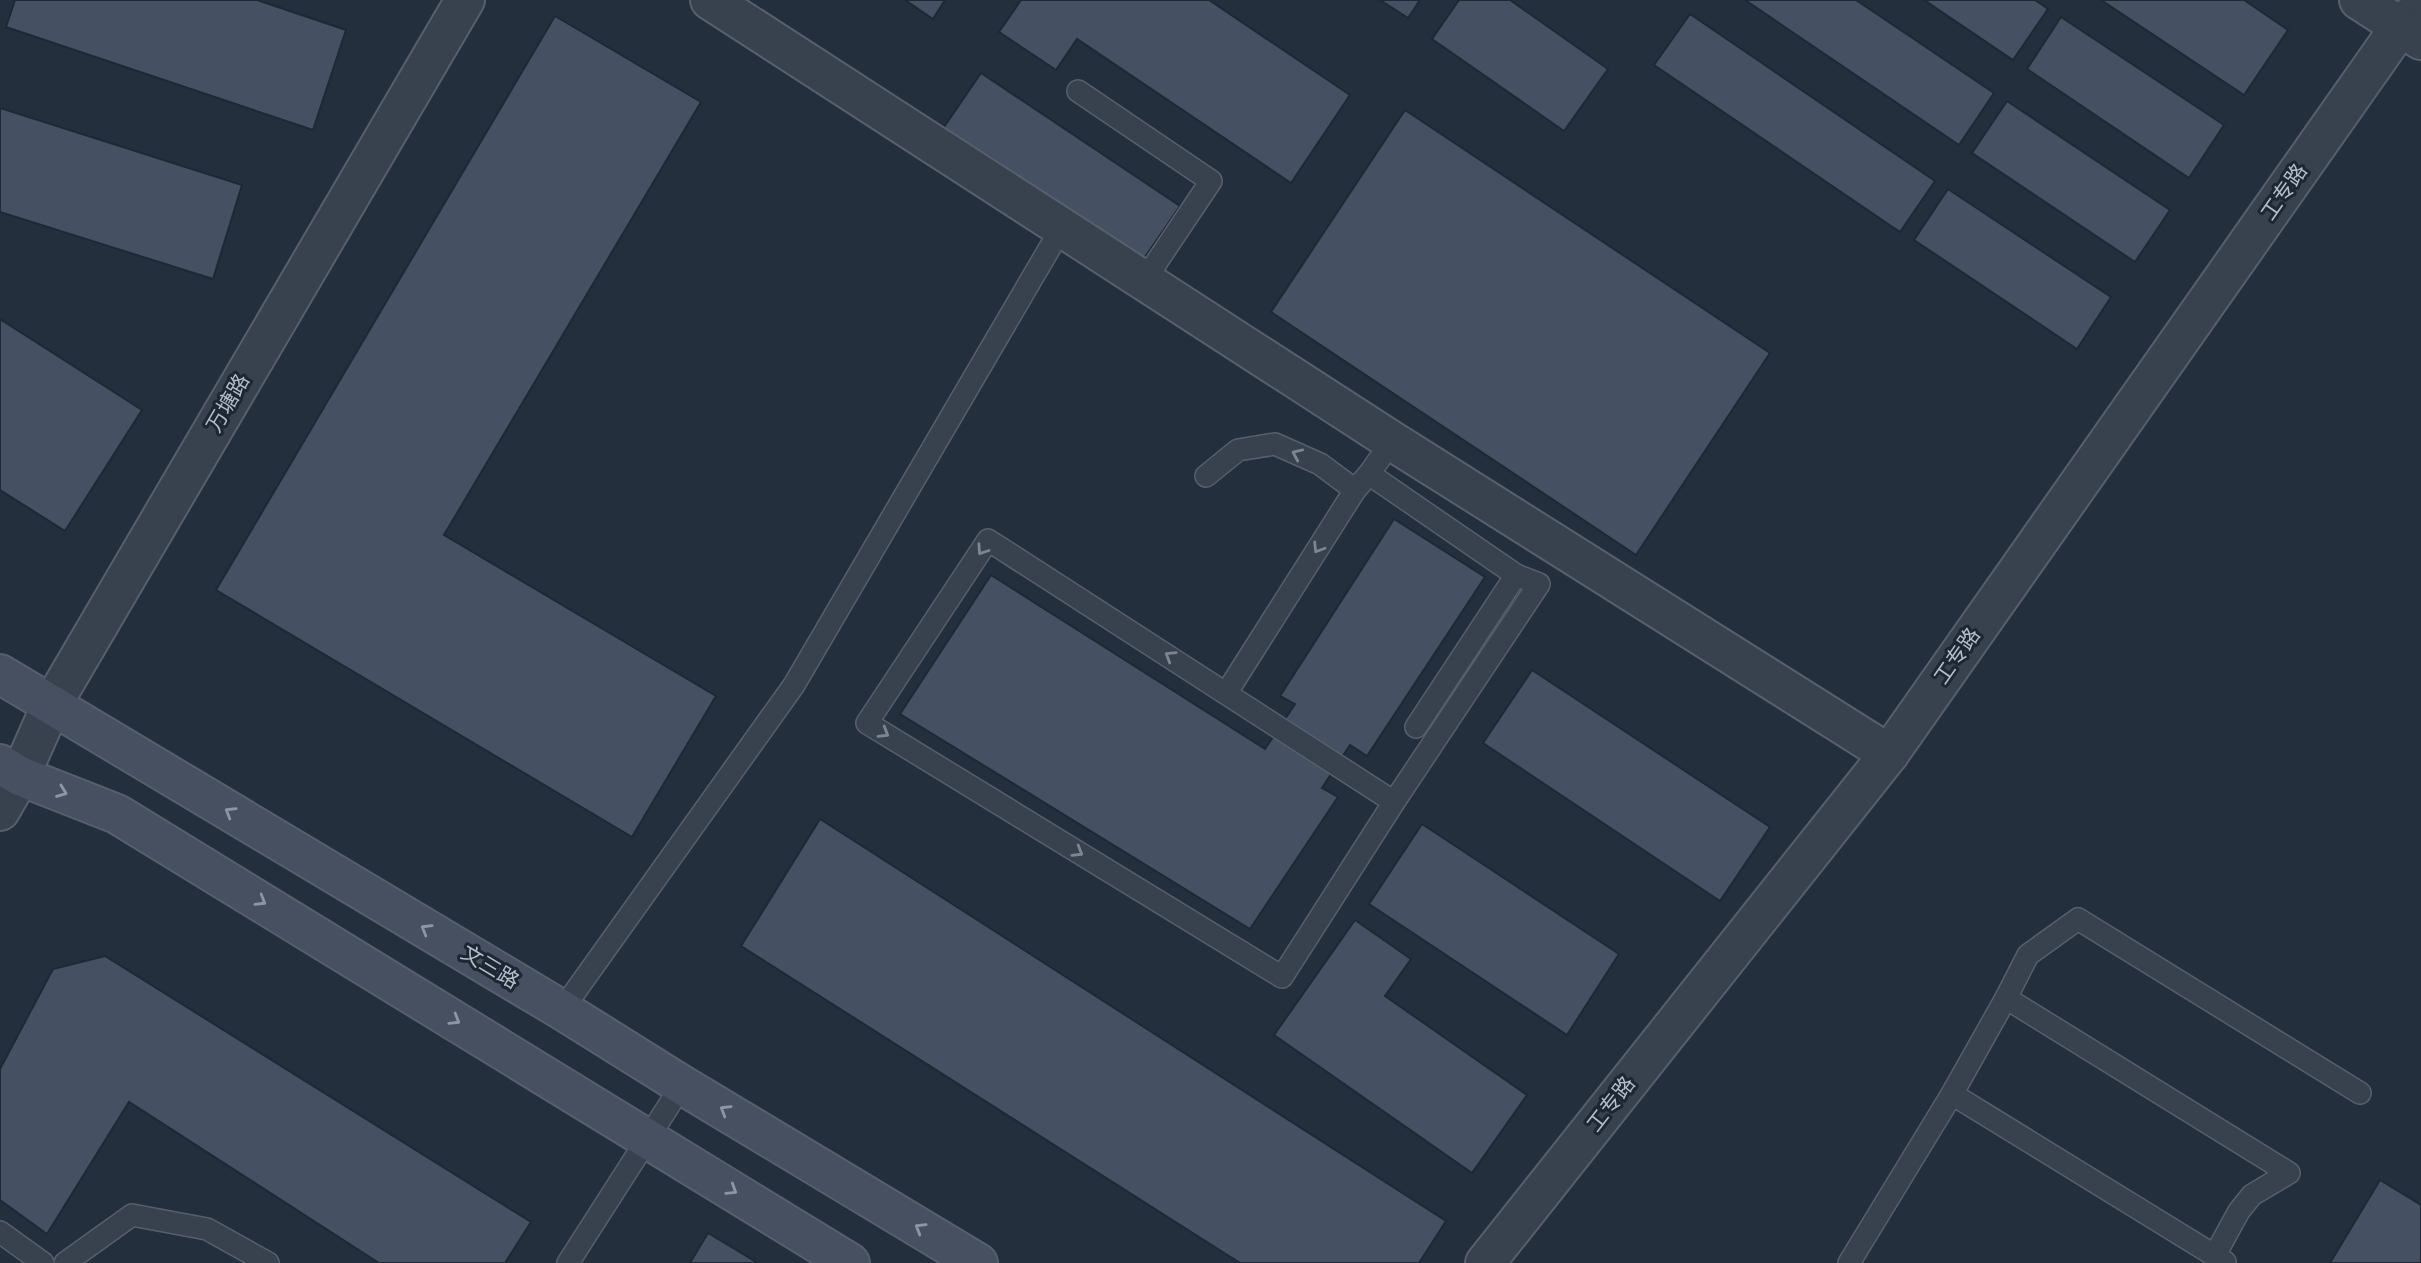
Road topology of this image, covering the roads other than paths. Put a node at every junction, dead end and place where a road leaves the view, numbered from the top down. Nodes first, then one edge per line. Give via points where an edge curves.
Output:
1 (465, 0) edge
2 (710, 0) edge
3 (2359, 0) edge
4 (2414, 25) edge
5 (1078, 91) dead end
6 (1062, 227) junction
7 (1147, 282) junction
8 (1392, 441) junction
9 (1369, 474) junction
10 (1206, 476) dead end
11 (1354, 490) junction
12 (1516, 575) junction
13 (0, 674) edge
14 (1227, 692) junction
15 (51, 706) junction
16 (1416, 727) dead end
17 (1889, 754) junction
18 (10, 770) edge
19 (1394, 802) junction
20 (0, 811) edge
21 (2006, 998) junction
22 (562, 1010) junction
23 (682, 1085) junction
24 (2360, 1093) dead end
25 (1952, 1094) junction
26 (647, 1137) junction
27 (0, 1232) edge
28 (2221, 1259) edge
29 (43, 1263) edge
30 (65, 1263) edge
31 (268, 1263) edge
32 (568, 1263) edge
33 (850, 1263) edge
34 (978, 1263) edge
35 (1486, 1263) edge
36 (1849, 1263) edge

1 - 15 street, 万塘路
2 - 6 street
3 - 4 street
4 - 17 street, 工专路
5 - 7 lane via 1211,181
6 - 7 street
6 - 22 lane via 794,685
7 - 8 street
8 - 9 lane
8 - 17 street
9 - 11 lane
9 - 12 lane
11 -> 10 lane via 1320,464 1275,444 1238,450
11 -> 14 lane
12 - 16 lane
12 - 19 lane via 1539,584
13 - 15 main road, 文三路
14 - 19 lane
14 -> 19 lane via 988,540 867,723 1282,977
15 - 18 street, 万塘路
22 -> 15 main road, 文三路
17 - 35 street, 工专路
18 - 20 street, 万塘路
18 -> 26 main road via 117,814
21 - 24 lane via 2028,955 2078,919
21 - 25 lane
21 - 28 lane via 2289,1173 2252,1195 2239,1211
22 - 23 main road, 文三路
23 - 26 lane
34 -> 23 main road, 文三路
25 - 28 lane
25 - 36 lane
26 - 32 lane
26 -> 33 main road
27 - 29 lane
30 - 31 lane via 132,1215 207,1228

